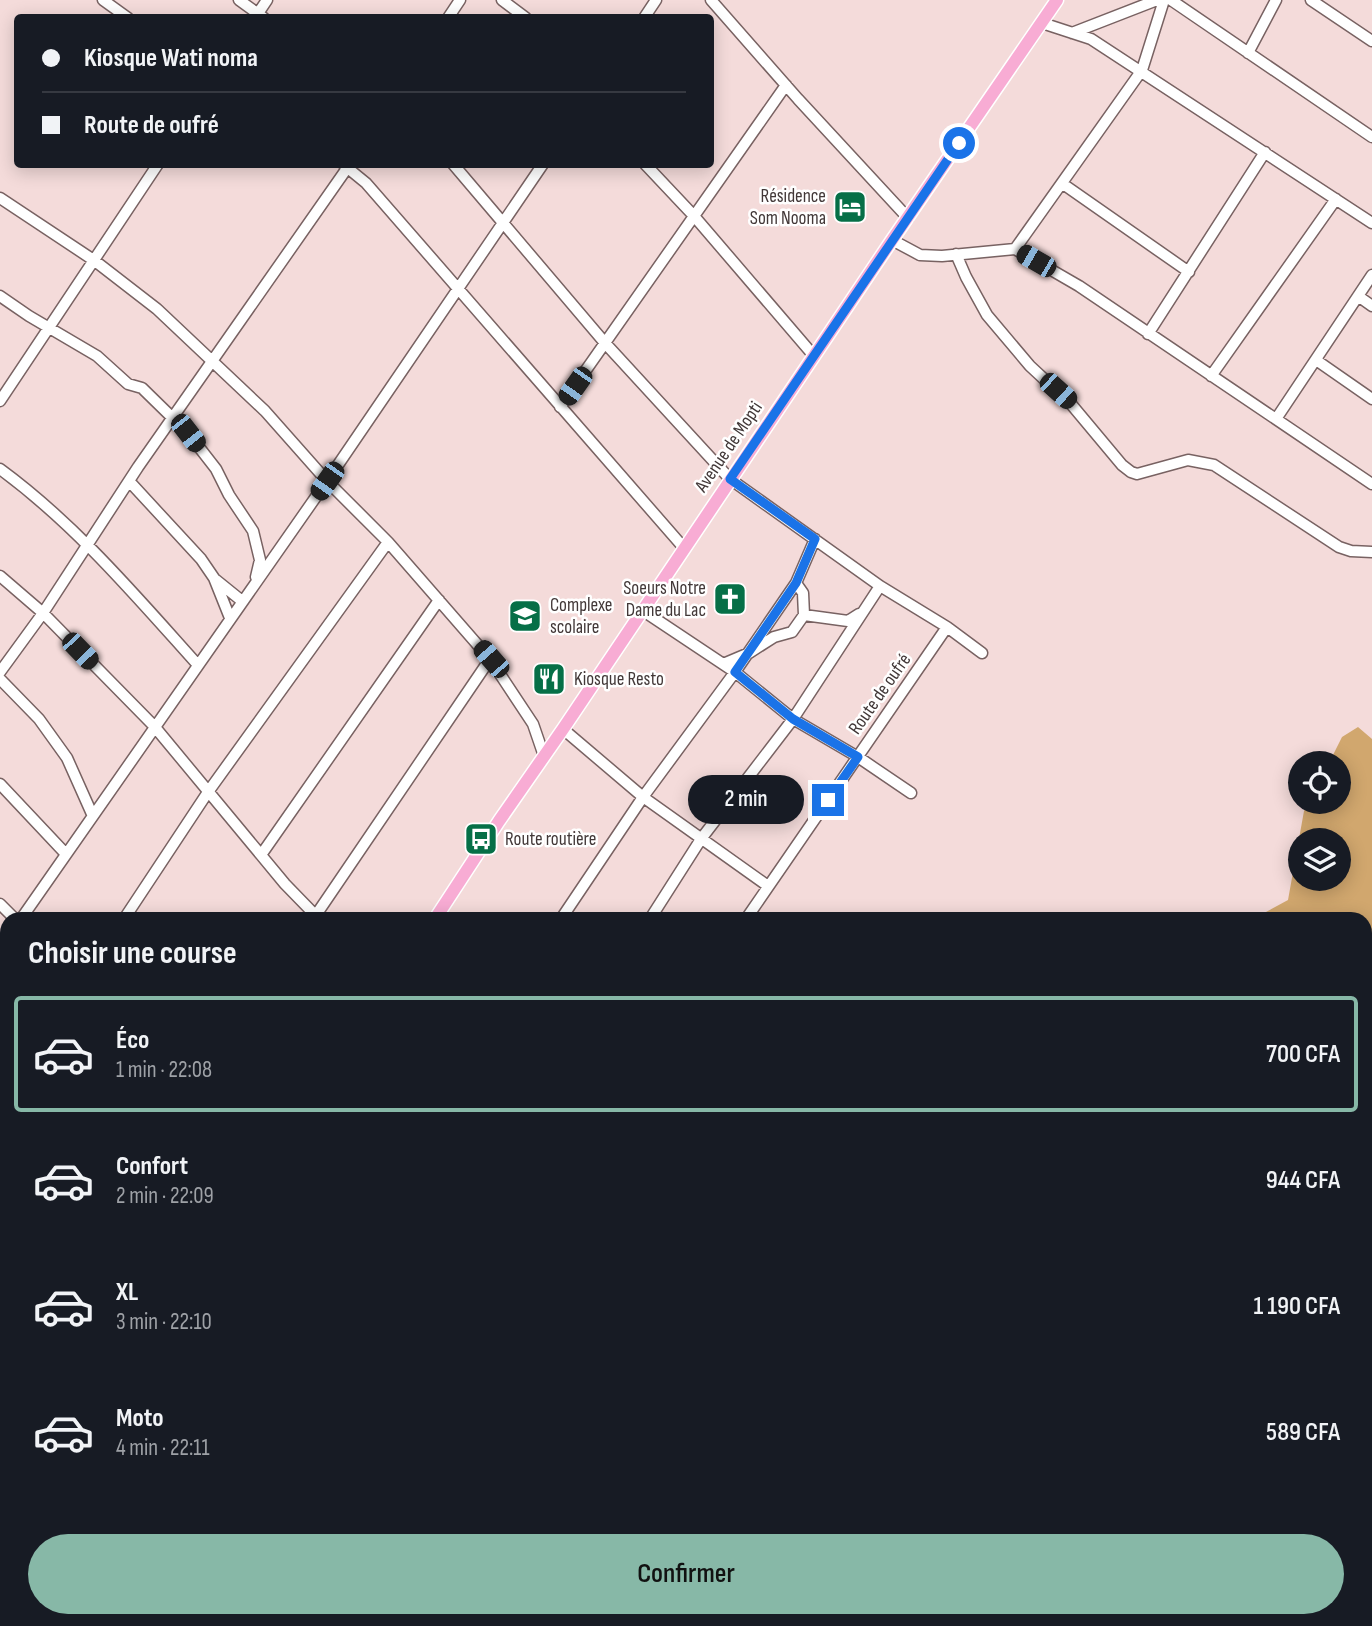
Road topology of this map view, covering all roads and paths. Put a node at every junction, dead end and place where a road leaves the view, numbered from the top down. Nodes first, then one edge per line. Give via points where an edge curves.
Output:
1 (103, 0) edge
2 (239, 0) edge
3 (502, 0) edge
4 (711, 0) edge
5 (1058, 0) edge
6 (1157, 0) edge
7 (1164, 0) edge
8 (1171, 0) edge
9 (1276, 0) edge
10 (1311, 0) edge
11 (122, 14) edge
12 (256, 14) edge
13 (521, 14) edge
14 (1042, 23) junction
15 (1072, 33) junction
16 (1372, 41) edge
17 (1248, 53) junction
18 (1142, 70) junction
19 (786, 85) junction
20 (1372, 137) edge
21 (1265, 152) junction
22 (155, 168) edge
23 (345, 168) edge
24 (348, 168) edge
25 (456, 168) edge
26 (540, 168) edge
27 (649, 168) edge
28 (1063, 184) junction
29 (0, 198) edge
30 (1336, 199) junction
31 (694, 216) junction
32 (908, 218) junction
33 (1372, 223) edge
34 (502, 225) junction
35 (892, 240) junction
36 (1015, 249) junction
37 (956, 254) junction
38 (94, 261) junction
39 (1189, 272) junction
40 (1372, 275) edge
41 (458, 288) junction
42 (0, 296) edge
43 (1358, 296) junction
44 (1372, 306) edge
45 (50, 328) junction
46 (1148, 334) junction
47 (605, 343) junction
48 (814, 356) junction
49 (1316, 360) junction
50 (214, 361) junction
51 (1211, 376) junction
52 (1372, 399) edge
53 (0, 401) edge
54 (560, 407) junction
55 (173, 419) junction
56 (1276, 419) junction
57 (0, 469) edge
58 (730, 479) junction
59 (129, 481) junction
60 (327, 481) junction
61 (1372, 484) edge
62 (815, 539) junction
63 (388, 542) junction
64 (87, 543) junction
65 (684, 548) junction
66 (1372, 552) edge
67 (0, 576) edge
68 (214, 578) junction
69 (255, 582) junction
70 (796, 583) junction
71 (880, 586) junction
72 (439, 600) junction
73 (242, 601) junction
74 (642, 610) junction
75 (864, 611) junction
76 (43, 613) junction
77 (804, 615) junction
78 (230, 618) junction
79 (947, 627) junction
80 (749, 653) junction
81 (982, 653) dead end
82 (491, 659) junction
83 (197, 664) junction
84 (723, 664) junction
85 (0, 672) edge
86 (735, 672) junction
87 (0, 679) edge
88 (793, 719) junction
89 (154, 726) junction
90 (563, 729) junction
91 (544, 756) junction
92 (858, 757) junction
93 (0, 784) edge
94 (208, 792) junction
95 (911, 793) dead end
96 (643, 797) junction
97 (92, 814) junction
98 (701, 839) junction
99 (65, 853) junction
100 (261, 855) junction
101 (768, 886) junction
102 (26, 912) edge
103 (129, 912) edge
104 (313, 912) edge
105 (321, 912) edge
106 (440, 912) edge
107 (566, 912) edge
108 (654, 912) edge
109 (751, 912) edge

1 - 11 street
2 - 12 street
3 - 13 street
4 - 19 street
5 - 14 main road, Avenue de Mopti
6 - 15 street
7 - 18 street
8 - 17 street
9 - 17 street
10 - 16 street
14 - 15 street
14 - 32 main road, Avenue de Mopti
15 - 18 street via 1091,38
17 - 20 street
18 - 21 street
18 - 28 street
19 - 31 street
19 - 32 street
21 - 30 street
21 - 39 street
22 - 38 street
23 - 50 street
24 - 41 street
25 - 34 street
26 - 34 street
27 - 31 street
28 - 36 street
28 - 39 street
29 - 38 street
30 - 33 street
30 - 51 street
31 - 47 street
31 - 48 street
32 - 35 main road, Avenue de Mopti
34 - 41 street
34 - 47 street
35 - 37 street via 920,255
35 - 48 main road, Avenue de Mopti
36 - 37 street
36 - 46 street
37 - 66 street via 987,315 1131,472 1188,460 1214,465 1339,547
38 - 45 street
38 - 50 street
39 - 46 street
40 - 43 street
41 - 54 street
41 - 60 street
42 - 45 street
43 - 44 street
43 - 49 street
45 - 53 street
45 - 55 street via 97,356 128,384 142,388
46 - 51 street
47 - 54 street
47 - 58 street
48 - 58 main road, Avenue de Mopti
49 - 52 street
49 - 56 street
50 - 55 street
50 - 60 street
51 - 56 street
54 - 65 street
55 - 59 street
55 - 69 street via 216,469 253,531 260,560
56 - 61 street
57 - 64 street
58 - 62 street
58 - 65 main road, Avenue de Mopti
59 - 64 street
59 - 68 street
60 - 63 street
60 - 69 street
62 - 70 street
62 - 71 street
63 - 72 street
63 - 94 street
64 - 76 street
64 - 83 street
65 - 74 main road, Avenue de Mopti
67 - 76 street
68 - 73 street
68 - 78 street
69 - 73 street
70 - 77 street via 803,593
70 - 80 street
71 - 75 street
71 - 79 street
72 - 82 street
72 - 100 street
73 - 78 street
74 - 84 street
74 - 90 main road, Avenue de Mopti
75 - 77 street via 848,621
75 - 88 street
76 - 85 street
76 - 89 street
77 - 80 street via 792,632
78 - 83 street
79 - 81 street
79 - 92 street, Route de oufré
80 - 84 street
80 - 86 street
82 - 91 street via 533,724
82 - 105 street
83 - 89 street
84 - 86 street
86 - 88 street
86 - 96 street
87 - 97 street via 39,719 67,758
88 - 92 street
88 - 98 street
89 - 94 street
89 - 97 street
90 - 91 main road, Avenue de Mopti
90 - 96 street
91 - 106 main road, Avenue de Mopti
92 - 95 street
92 - 101 street, Route de oufré
93 - 99 street
94 - 100 street
94 - 103 street
96 - 98 street
96 - 107 street
97 - 99 street
98 - 101 street
98 - 108 street
99 - 102 street
100 - 104 street
101 - 109 street, Route de oufré

